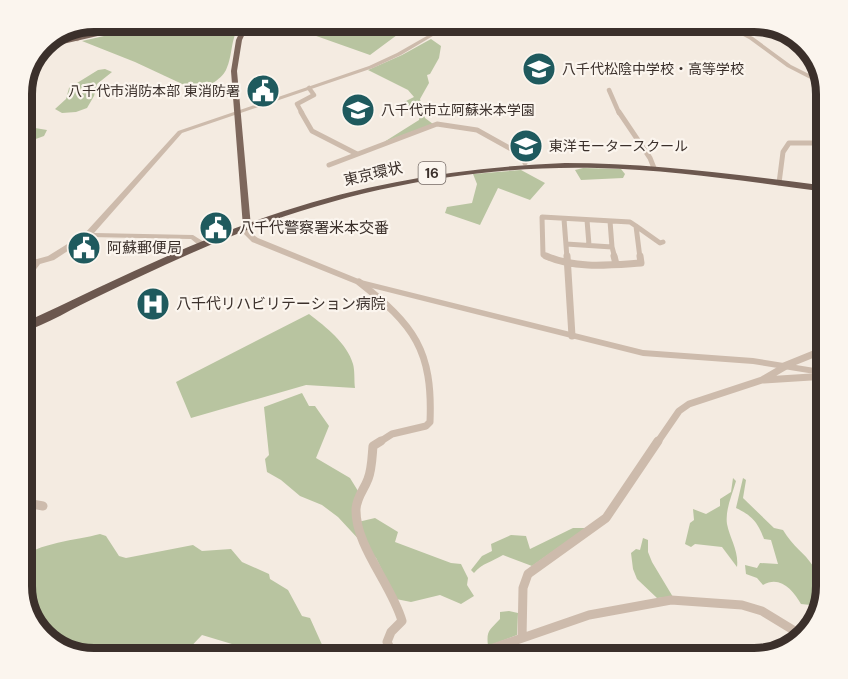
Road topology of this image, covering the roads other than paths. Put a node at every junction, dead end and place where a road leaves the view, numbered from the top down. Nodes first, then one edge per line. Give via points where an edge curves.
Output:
1 (114, 31) edge
2 (243, 31) edge
3 (438, 31) edge
4 (737, 31) edge
5 (76, 34) edge
6 (77, 39) junction
7 (56, 44) edge
8 (815, 79) edge
9 (309, 88) junction
10 (609, 90) dead end
11 (237, 112) junction
12 (816, 143) edge
13 (357, 154) junction
14 (525, 163) junction
15 (329, 165) dead end
16 (654, 166) junction
17 (779, 181) junction
18 (816, 186) edge
19 (564, 219) junction
20 (587, 220) junction
21 (609, 221) junction
22 (247, 225) junction
23 (636, 226) junction
24 (87, 235) junction
25 (200, 242) junction
26 (663, 242) dead end
27 (566, 244) junction
28 (589, 245) junction
29 (612, 247) junction
30 (32, 261) edge
31 (37, 262) junction
32 (567, 263) junction
33 (616, 264) junction
34 (32, 269) edge
35 (359, 282) junction
36 (32, 318) edge
37 (32, 324) edge
38 (572, 336) junction
39 (816, 353) edge
40 (785, 366) junction
41 (816, 372) edge
42 (816, 375) edge
43 (761, 380) junction
44 (32, 504) edge
45 (43, 506) dead end
46 (796, 632) edge
47 (522, 638) junction
48 (390, 648) edge
49 (493, 648) edge

1 - 6 main road
2 - 11 main road via 234,60
3 - 9 street via 383,62
4 - 8 street
5 - 6 street
6 - 7 main road
9 - 11 street
9 - 13 street via 314,95 297,104 312,131
10 - 16 street
11 - 22 main road
11 - 24 street via 180,132
12 - 17 street via 789,143 783,152
13 - 14 street via 423,128 444,124 477,130 522,155
13 - 15 street
14 - 16 highway, 東京環状 / 16
14 - 22 highway, 東京環状 / 16 via 392,180 309,201
16 - 17 highway, 東京環状 / 16
16 - 22 highway, 東京環状 / 16 via 566,165 457,173 367,190
17 - 18 highway, 東京環状 / 16
19 - 20 street
19 - 27 street
19 - 32 street via 542,217 543,255
20 - 21 street
20 - 28 street
21 - 23 street
21 - 29 street
22 - 25 highway, 東京環状 / 16
22 - 35 street via 255,240
22 - 37 highway, 東京環状 / 16
23 - 26 street
23 - 33 street via 641,263
24 - 25 street via 193,237
24 - 31 street via 51,258
25 - 36 highway, 東京環状 / 16
27 - 28 street
27 - 32 street
28 - 29 street
29 - 33 street
30 - 31 street
31 - 34 street
32 - 33 street
32 - 38 street
35 - 38 street
35 - 48 street via 399,315 421,343 428,362 430,422 392,434 374,446 369,477 357,498 356,512 363,539 402,621 391,632 387,642
38 - 40 street via 643,352
39 - 40 street
40 - 41 street
40 - 43 street
42 - 43 street
43 - 47 street via 689,404 679,411 606,518 528,574 523,588
44 - 45 street
46 - 47 street via 753,608 692,599 653,602 589,615
47 - 49 street

